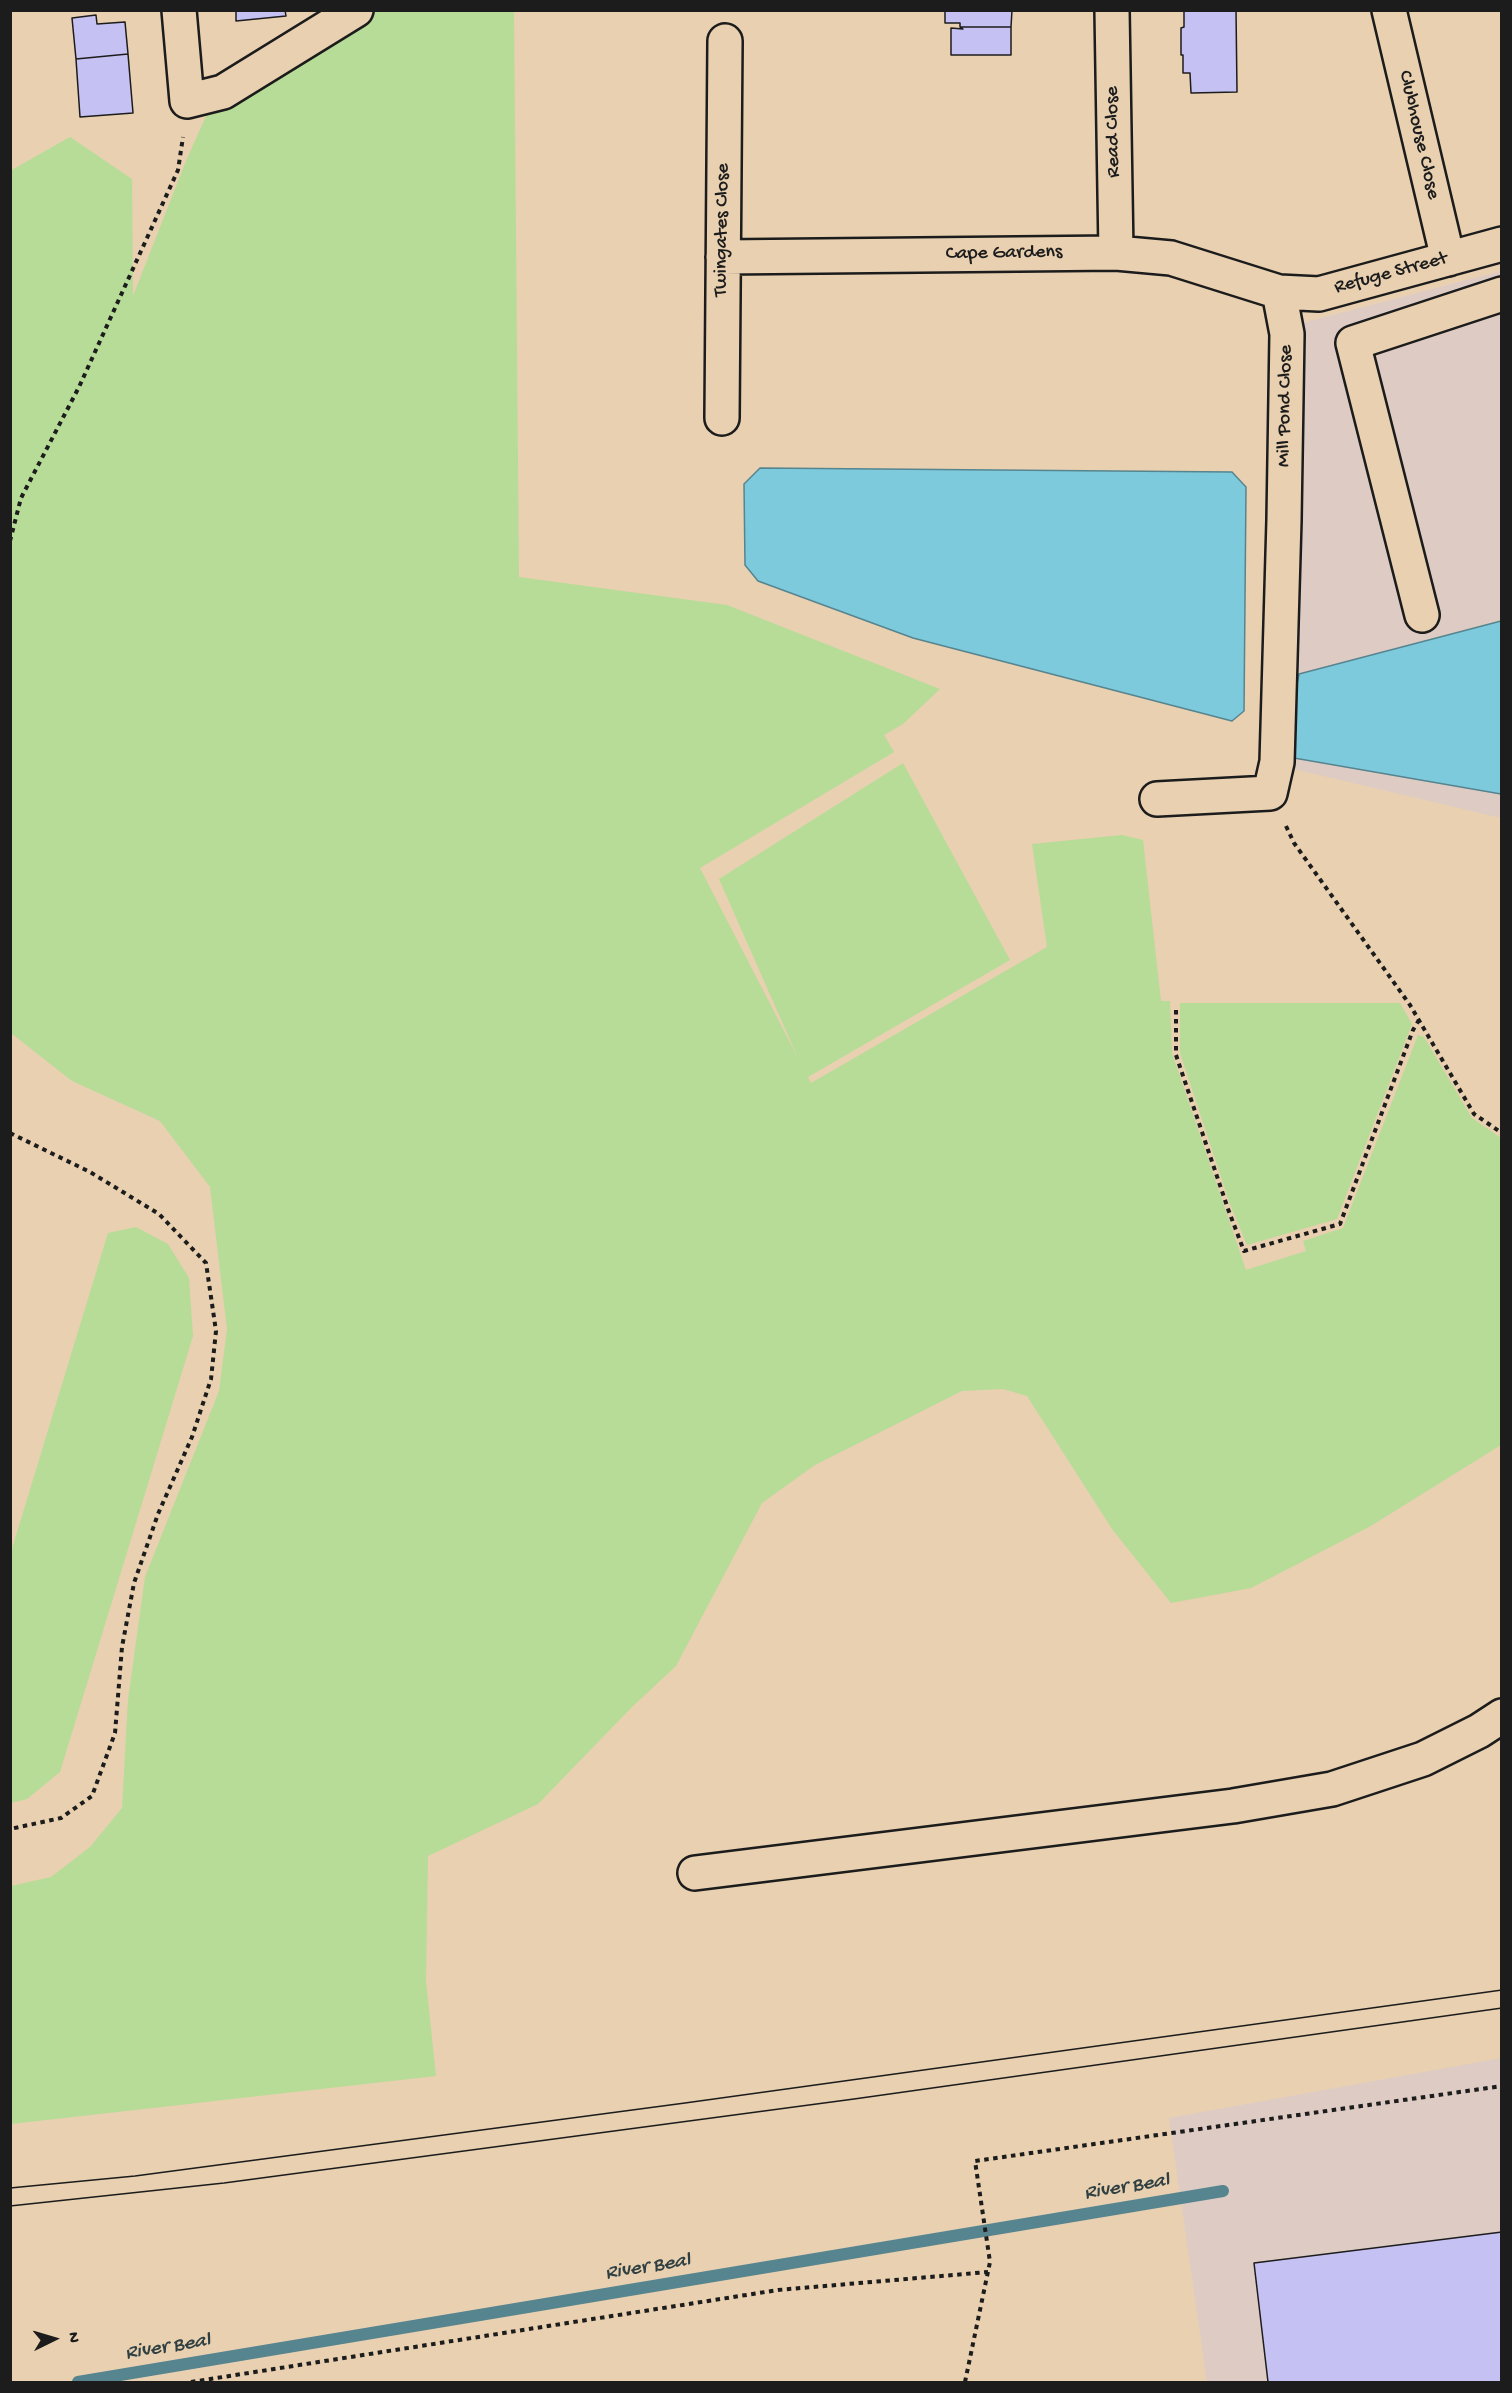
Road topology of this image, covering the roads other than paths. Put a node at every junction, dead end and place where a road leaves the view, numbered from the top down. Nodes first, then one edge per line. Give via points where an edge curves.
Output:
1 (179, 10) edge
2 (356, 10) edge
3 (1112, 10) edge
4 (1389, 10) edge
5 (726, 41) dead end
6 (1502, 244) edge
7 (1116, 253) junction
8 (723, 257) junction
9 (1448, 258) junction
10 (1279, 292) junction
11 (1502, 294) edge
12 (722, 418) dead end
13 (1422, 615) dead end
14 (1157, 799) dead end
15 (1502, 1716) edge
16 (695, 1873) dead end

1 - 2 street via 187,101 223,92
3 - 7 street, Read Close
4 - 9 street, Clubhouse Close
5 - 8 street, Twingates Close
6 - 9 street, Refuge Street
7 - 8 street, Cape Gardens
7 - 10 street, Cape Gardens via 1171,258
8 - 12 street, Twingates Close
9 - 10 street, Refuge Street via 1319,294
10 - 14 street, Mill Pond Close via 1287,334 1284,520 1277,762 1270,793
11 - 13 street via 1353,343
15 - 16 street via 1423,1759 1332,1789 1233,1806

